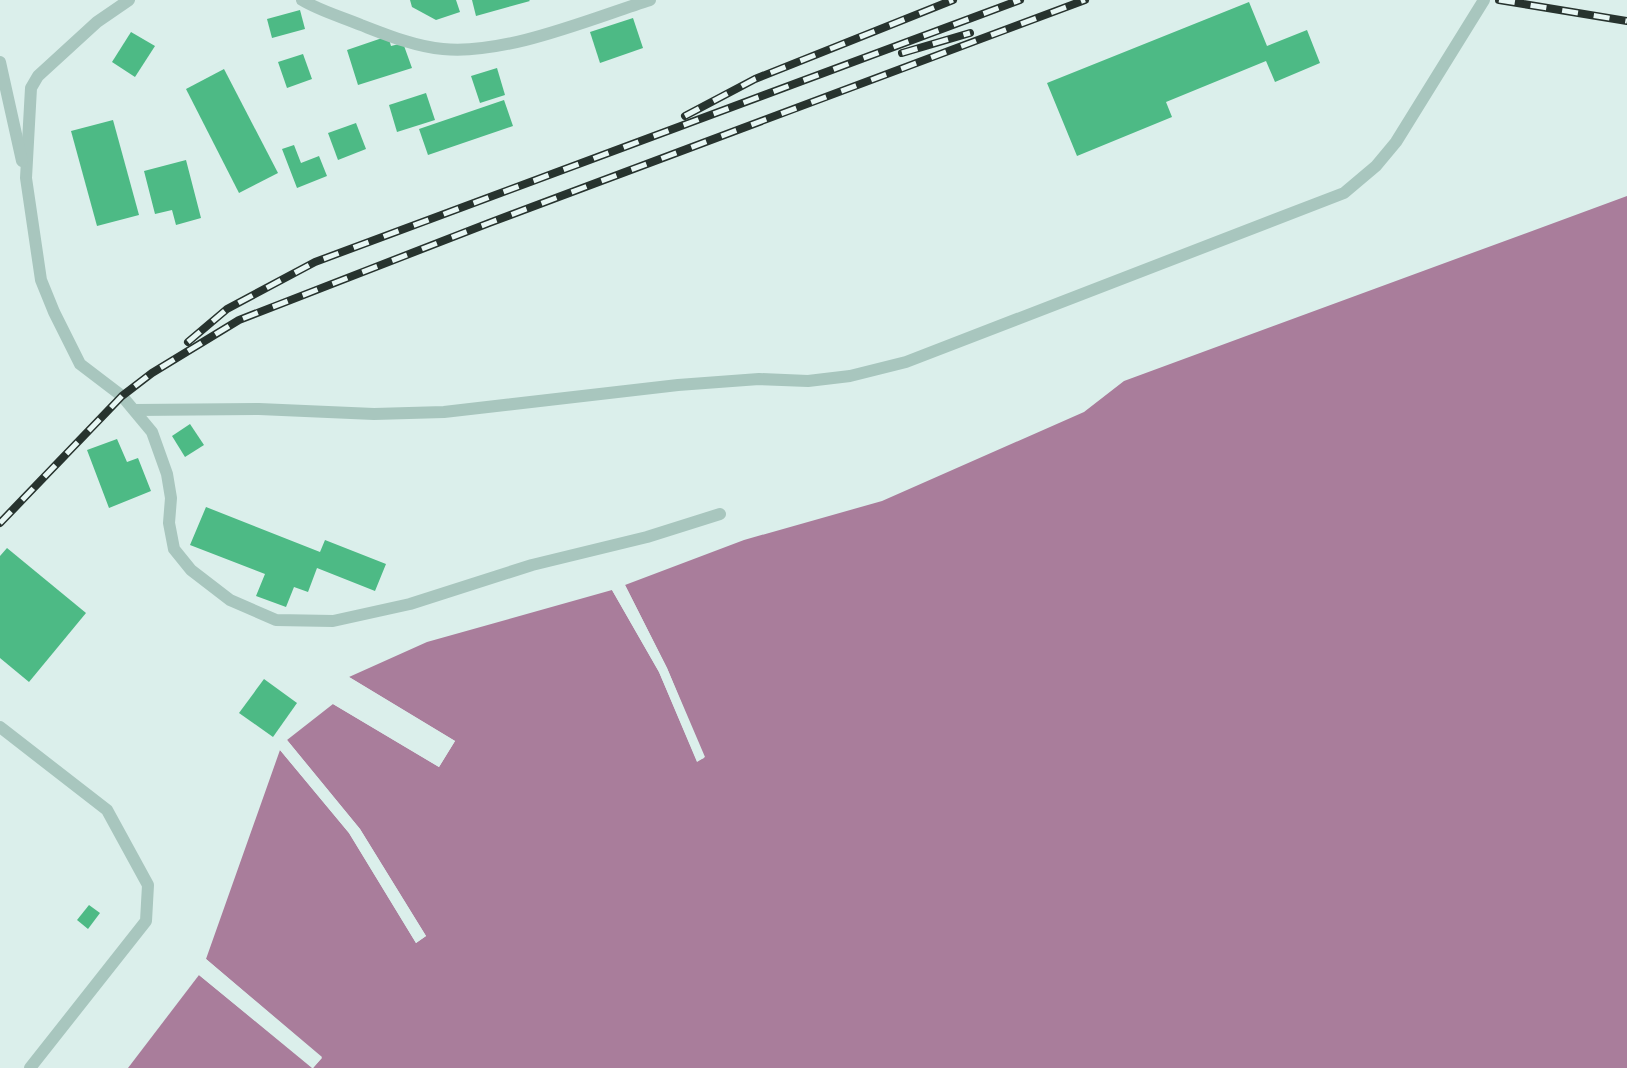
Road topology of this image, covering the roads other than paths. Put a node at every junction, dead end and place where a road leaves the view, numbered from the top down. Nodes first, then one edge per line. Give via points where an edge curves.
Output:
1 (128, 0) edge
2 (302, 0) edge
3 (650, 0) edge
4 (1484, 0) edge
5 (0, 62) edge
6 (26, 178) junction
7 (135, 410) junction
8 (720, 514) dead end
9 (0, 727) edge
10 (30, 1068) edge

1 - 6 lane via 97,22 38,76 31,88
2 - 3 lane via 370,28 444,50 488,48 534,37
4 - 7 lane via 1395,142 1376,166 1344,193 905,362 849,376 678,385 444,412
5 - 6 lane
6 - 7 lane via 41,280 54,312 80,364
7 - 8 lane via 152,432 167,474 174,549 191,570 230,600 276,620 333,621 410,604
9 - 10 lane via 107,810 148,886 146,921

